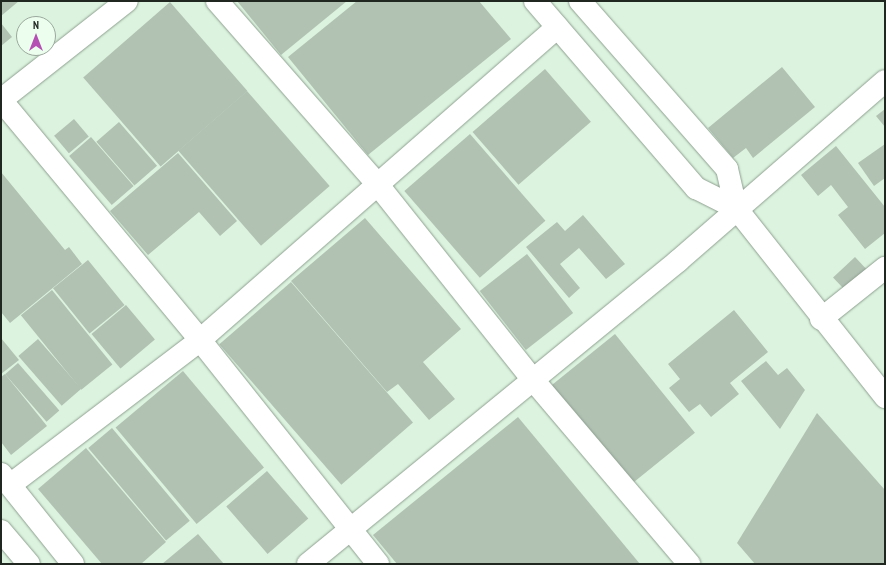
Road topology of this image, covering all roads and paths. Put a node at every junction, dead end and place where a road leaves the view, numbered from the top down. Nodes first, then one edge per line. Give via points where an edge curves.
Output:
1 (127, 1) edge
2 (217, 1) edge
3 (535, 1) edge
4 (584, 2) edge
5 (557, 27) junction
6 (885, 82) edge
7 (1, 100) edge
8 (378, 185) junction
9 (736, 208) junction
10 (885, 268) edge
11 (821, 319) junction
12 (200, 340) junction
13 (534, 381) junction
14 (885, 397) edge
15 (6, 480) edge
16 (351, 529) junction
17 (1, 531) edge
18 (29, 564) edge
19 (73, 564) edge
20 (308, 564) edge
21 (378, 564) edge
22 (689, 564) edge

1 - 7 street
2 - 8 street
3 - 5 street
4 - 9 street via 727,169
5 - 8 street
5 - 9 street via 696,188
6 - 9 street
7 - 12 street
8 - 12 street
8 - 13 street
9 - 11 street
9 - 13 street
10 - 11 street
11 - 14 street
12 - 15 street
12 - 16 street
13 - 16 street
13 - 22 street
15 - 19 street
16 - 20 street
16 - 21 street
17 - 18 street

